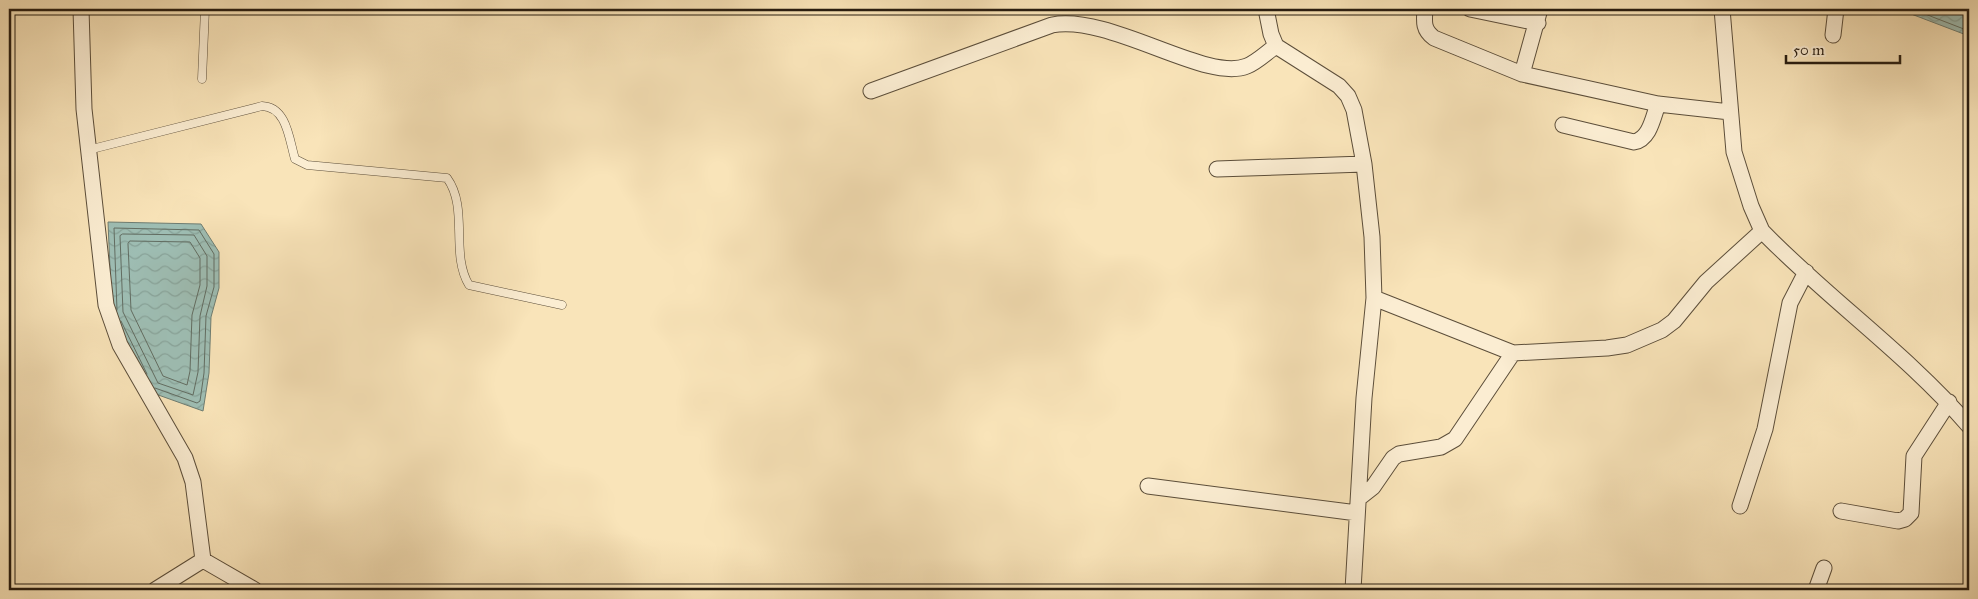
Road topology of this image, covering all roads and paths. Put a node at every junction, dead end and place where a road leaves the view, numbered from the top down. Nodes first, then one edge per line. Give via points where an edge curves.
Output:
1 (81, 9) edge
2 (205, 9) edge
3 (1266, 9) edge
4 (1425, 9) edge
5 (1470, 9) edge
6 (1722, 9) edge
7 (1836, 9) edge
8 (1539, 16) edge
9 (1833, 35) dead end
10 (1276, 46) junction
11 (1522, 74) junction
12 (202, 80) dead end
13 (871, 91) dead end
14 (1658, 104) junction
15 (1730, 112) junction
16 (1563, 125) dead end
17 (88, 150) junction
18 (1364, 164) junction
19 (1217, 168) dead end
20 (1762, 231) junction
21 (1806, 272) junction
22 (1374, 298) junction
23 (562, 305) dead end
24 (1513, 353) junction
25 (1948, 402) junction
26 (1969, 426) edge
27 (1148, 486) dead end
28 (1358, 506) junction
29 (1740, 506) dead end
30 (1841, 511) dead end
31 (203, 560) junction
32 (1824, 568) dead end
33 (155, 590) edge
34 (255, 590) edge
35 (1353, 590) edge
36 (1816, 590) edge

1 - 17 street
2 - 12 lane
3 - 10 street via 1270,34
4 - 11 street via 1424,25 1434,38
5 - 8 street
6 - 15 street
7 - 9 street
8 - 11 street
10 - 13 street via 1248,66 1216,68 1132,38 1067,22
10 - 18 street via 1339,86 1348,96 1354,110
11 - 14 street
14 - 15 street
14 - 16 street via 1647,134 1634,142
15 - 20 street via 1734,152
17 - 23 lane via 270,106 282,114 295,159 299,162 447,178 455,192 463,270 469,285
17 - 31 street via 106,306 120,345 185,458 194,490
18 - 19 street
18 - 22 street via 1372,237
20 - 21 street
20 - 24 street via 1706,282 1674,321 1662,330 1627,345
21 - 25 street
21 - 29 street via 1790,304 1771,406
22 - 24 street
22 - 28 street
24 - 28 street via 1454,439 1441,447 1399,454 1393,458
25 - 26 street
25 - 30 street via 1914,456 1911,513 1898,521
27 - 28 street
28 - 35 street
31 - 33 street
31 - 34 street
32 - 36 street

